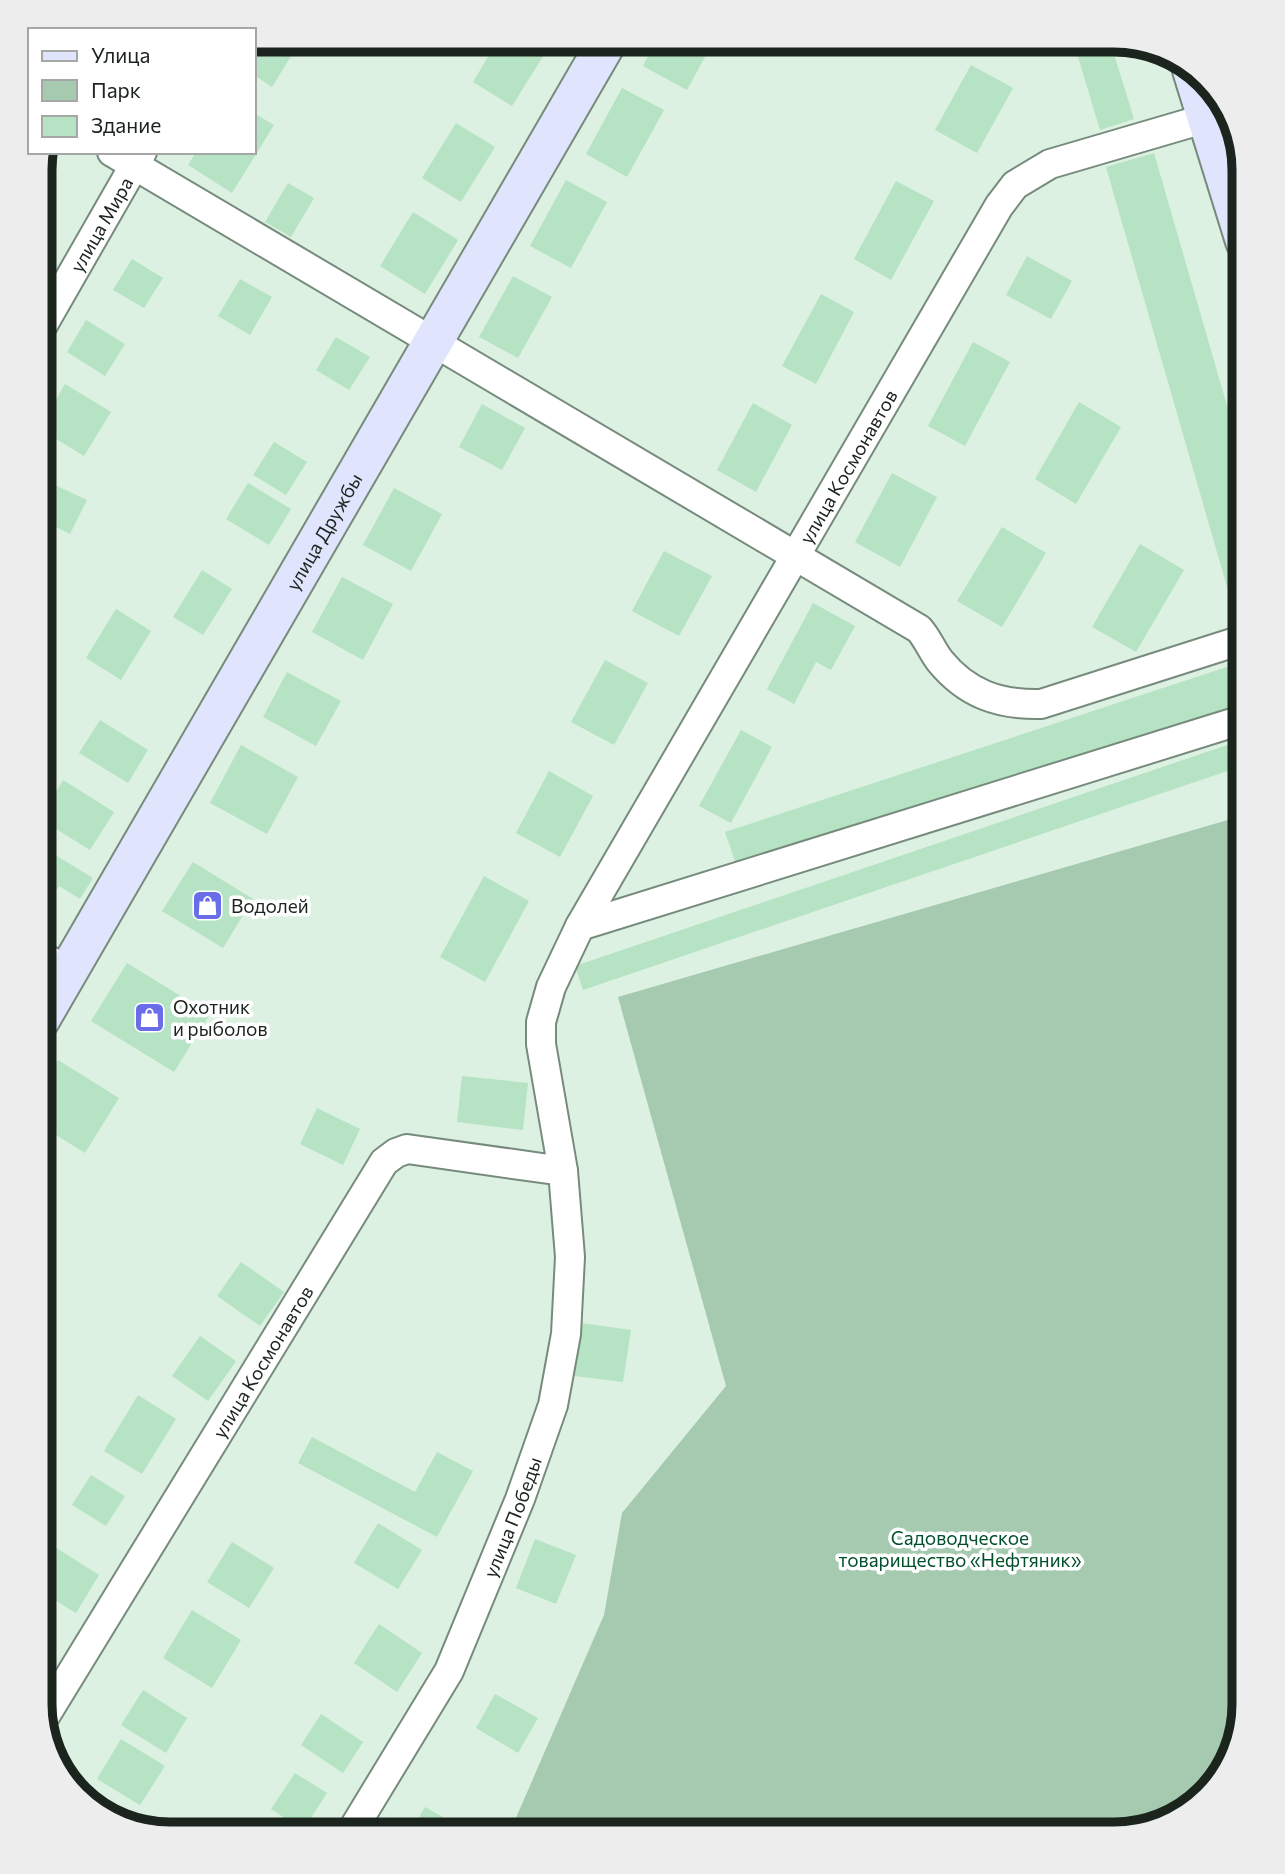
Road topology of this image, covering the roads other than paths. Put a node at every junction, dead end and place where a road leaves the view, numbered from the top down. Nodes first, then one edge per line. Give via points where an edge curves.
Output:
1 (601, 52) edge
2 (1197, 86) edge
3 (1207, 118) junction
4 (129, 157) edge
5 (1232, 199) edge
6 (53, 305) edge
7 (432, 343) junction
8 (794, 558) junction
9 (1232, 643) edge
10 (1232, 723) edge
11 (580, 926) junction
12 (55, 963) edge
13 (563, 1171) junction
14 (52, 1705) edge
15 (357, 1821) edge

1 - 7 street, улица Дружбы
2 - 3 street
3 - 5 street
3 - 8 street, улица Космонавтов via 1076,154 1015,185 999,205
4 - 6 street, улица Мира
4 - 7 street
7 - 8 street
7 - 12 street, улица Дружбы
8 - 9 street via 919,629 937,658 971,690 1014,705 1041,704
8 - 11 street, улица Космонавтов
10 - 11 street
11 - 13 street, улица Космонавтов via 551,987 541,1021
13 - 14 street, улица Космонавтов via 407,1149 384,1162
13 - 15 street, улица Победы via 569,1270 566,1334 553,1405 449,1671

